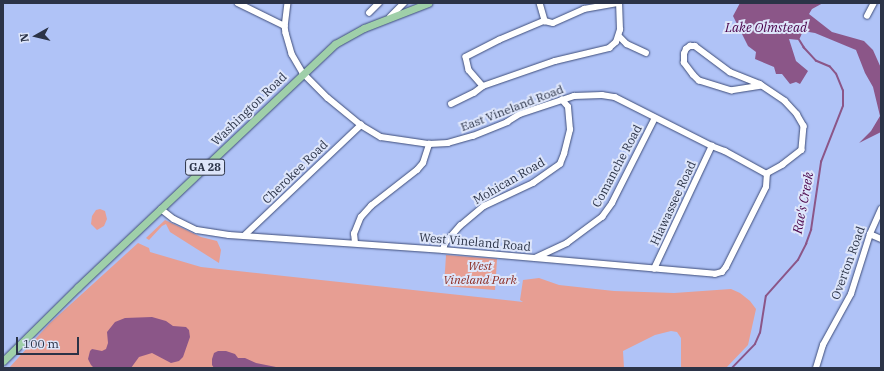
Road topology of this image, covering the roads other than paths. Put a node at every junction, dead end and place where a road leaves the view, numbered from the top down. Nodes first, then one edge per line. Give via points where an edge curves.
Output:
1 (238, 3) edge
2 (288, 3) edge
3 (379, 3) edge
4 (404, 3) edge
5 (428, 3) edge
6 (540, 3) edge
7 (618, 3) edge
8 (874, 3) edge
9 (369, 13) dead end
10 (867, 16) dead end
11 (390, 17) junction
12 (545, 21) junction
13 (285, 26) junction
14 (619, 36) junction
15 (646, 53) dead end
16 (303, 73) junction
17 (483, 86) junction
18 (762, 86) junction
19 (562, 100) junction
20 (451, 104) dead end
21 (655, 118) junction
22 (361, 125) junction
23 (429, 144) junction
24 (712, 146) junction
25 (767, 174) junction
26 (161, 209) junction
27 (881, 209) edge
28 (870, 234) junction
29 (245, 236) junction
30 (881, 238) edge
31 (355, 244) junction
32 (443, 250) junction
33 (534, 258) junction
34 (654, 268) junction
35 (3, 361) edge
36 (816, 368) edge

1 - 13 street
2 - 13 street
3 - 9 street
4 - 11 street
5 - 11 main road, Washington Road / GA 28
6 - 12 street
7 - 12 street via 584,9 553,23
7 - 14 street
8 - 10 street
11 - 16 main road, Washington Road / GA 28 via 335,44
12 - 17 street via 466,57 469,70
13 - 16 street, East Vineland Road via 292,54
14 - 15 street via 634,48
14 - 17 street via 609,48 555,61
16 - 22 street, East Vineland Road
16 - 26 main road, Washington Road / GA 28
17 - 20 street
18 - 18 street via 730,72 695,46 686,49 684,63 699,81 732,91
18 - 25 street via 785,101 804,126 802,150
19 - 21 street, East Vineland Road via 588,94 615,97
19 - 23 street, East Vineland Road via 520,114 473,136 448,143
19 - 32 street, Mohican Road via 568,107 570,130 560,164 533,183 484,206 460,226
21 - 24 street, East Vineland Road
21 - 33 street, Comanche Road via 612,203 602,217 567,243
22 - 23 street, East Vineland Road via 381,137
22 - 29 street, Cherokee Road
23 - 31 street via 423,163 417,170 361,217 354,234
24 - 25 street, East Vineland Road
24 - 34 street, Hiawassee Road
25 - 34 street, West Vineland Road via 766,187 722,272 715,274
26 - 29 street, West Vineland Road via 174,219 197,230
26 - 35 main road, Washington Road / GA 28
27 - 28 street, Overton Road
28 - 30 street
28 - 36 street, Overton Road via 851,294 824,345
29 - 31 street, West Vineland Road
31 - 32 street, West Vineland Road
32 - 33 street, West Vineland Road
33 - 34 street, West Vineland Road

